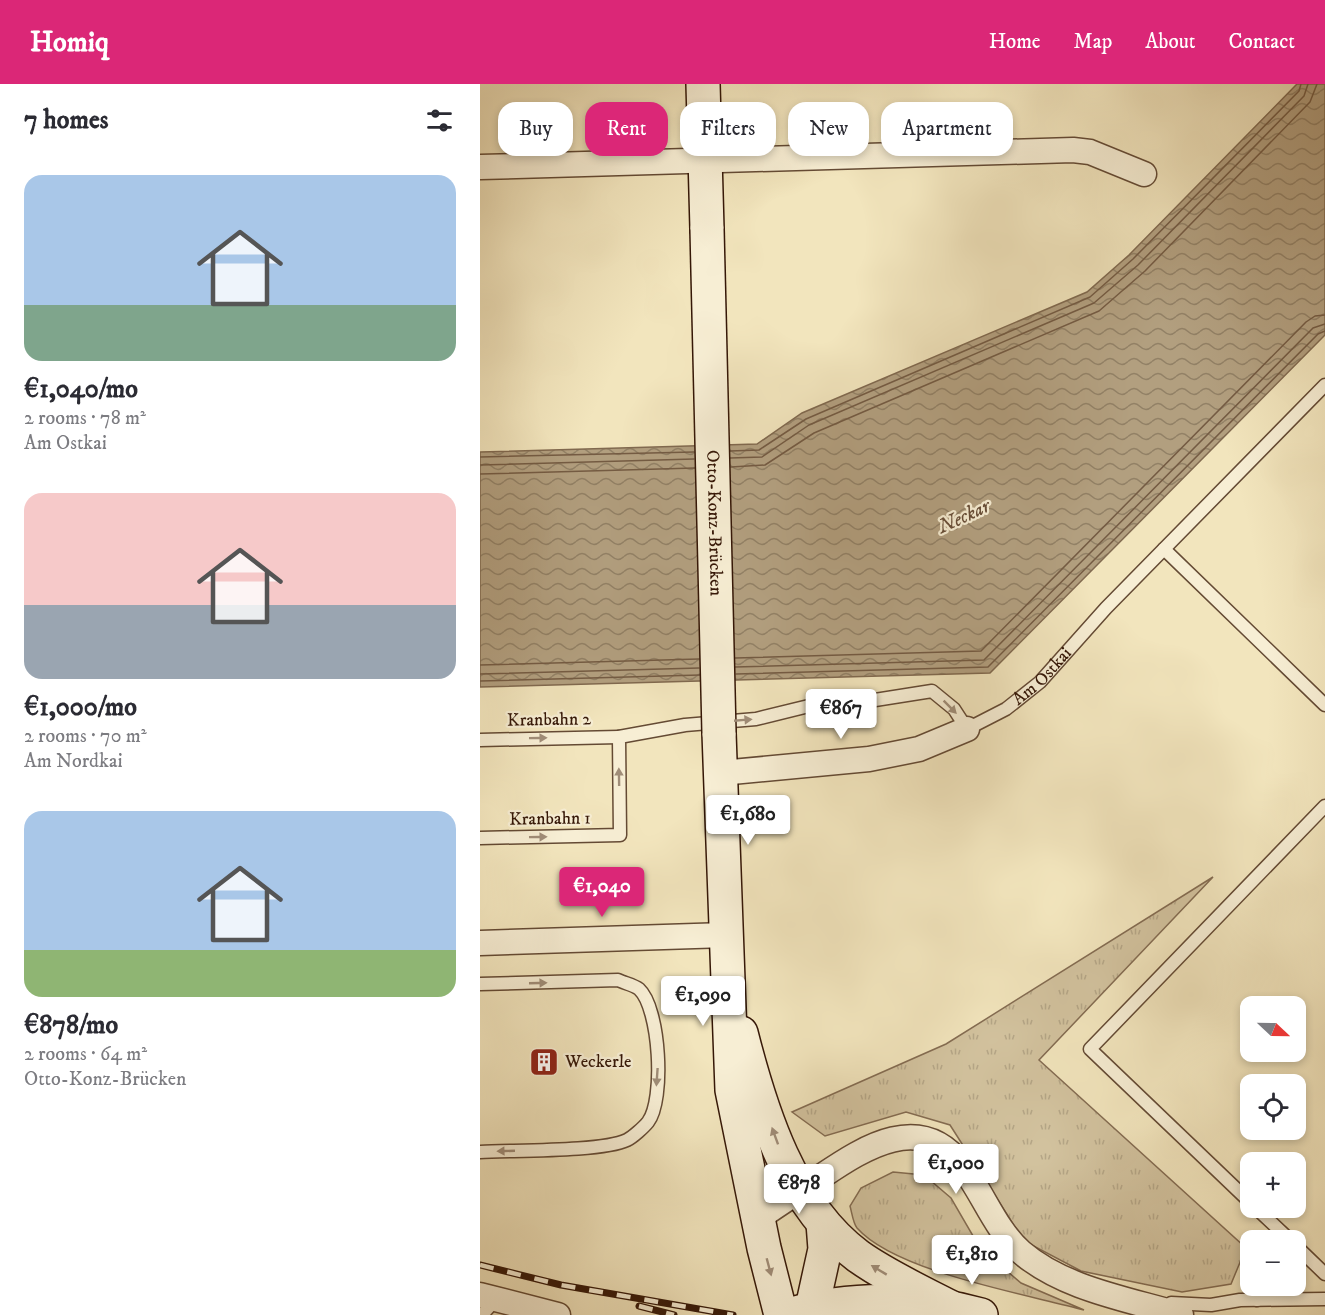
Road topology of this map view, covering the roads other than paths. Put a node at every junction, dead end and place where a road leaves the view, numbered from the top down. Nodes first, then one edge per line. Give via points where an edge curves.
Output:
1 (703, 84) edge
2 (705, 160) junction
3 (480, 167) edge
4 (1144, 174) dead end
5 (1325, 385) edge
6 (1164, 549) junction
7 (1325, 705) edge
8 (967, 729) junction
9 (619, 736) junction
10 (480, 740) edge
11 (720, 773) junction
12 (1325, 806) edge
13 (480, 838) edge
14 (480, 943) edge
15 (726, 948) junction
16 (480, 984) edge
17 (743, 1085) junction
18 (480, 1152) edge
19 (799, 1191) junction
20 (1240, 1192) edge
21 (757, 1219) junction
22 (823, 1223) junction
23 (1306, 1256) edge
24 (1325, 1274) edge
25 (1258, 1296) edge
26 (1325, 1299) edge
27 (1257, 1300) junction
28 (1138, 1302) junction
29 (486, 1303) edge
30 (950, 1306) junction
31 (794, 1313) edge
32 (558, 1315) edge
33 (981, 1315) edge
34 (1181, 1315) edge

1 - 2 main road, Otto-Konz-Brücken
2 - 3 street
2 - 4 street via 1073,150 1090,152
2 - 11 main road, Otto-Konz-Brücken, bridge
5 - 6 lane, Am Ostkai
6 - 7 lane
6 - 8 lane, Am Ostkai via 1040,682 1006,709
9 -> 8 lane, Kranbahn 2 via 756,719 817,704 856,703 932,691 954,709
8 - 11 street, Am Ostkai via 919,749 869,759
10 -> 9 lane, Kranbahn 2
13 -> 9 lane, Kranbahn 1 via 620,835
11 - 15 main road, Otto-Konz-Brücken
12 - 20 lane via 1090,1049
14 - 15 street
15 - 17 main road, Otto-Konz-Brücken
16 -> 18 lane via 618,980 639,988 650,1005 658,1059 656,1099 649,1121 626,1140 591,1147
19 -> 17 main road, Otto-Konz-Brücken
17 - 21 main road, Otto-Konz-Brücken
19 - 21 street
19 - 22 main road, Otto-Konz-Brücken
19 - 28 street via 877,1142 906,1137 921,1139 944,1149 963,1167 1005,1234 1022,1253 1067,1280
21 -> 31 main road, Otto-Konz-Brücken
30 -> 22 main road, Otto-Konz-Brücken via 880,1271
22 - 31 main road via 825,1249
23 - 24 lane
25 - 27 lane
26 - 27 lane
27 - 28 lane via 1211,1305
28 - 34 street
29 - 32 street
30 - 31 main road via 862,1301
30 - 33 main road

